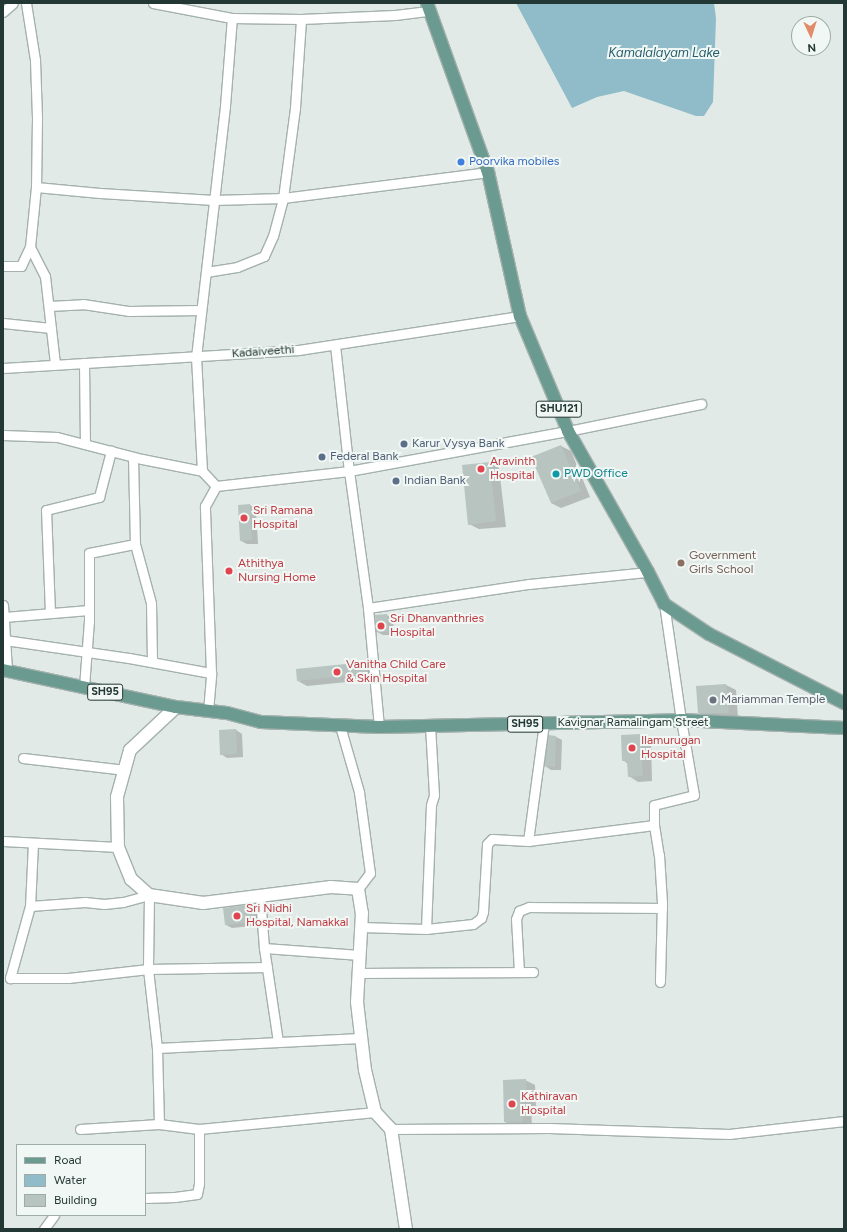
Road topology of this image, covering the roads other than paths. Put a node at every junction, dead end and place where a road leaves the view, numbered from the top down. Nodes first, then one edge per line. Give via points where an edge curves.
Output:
1 (13, 3) edge
2 (26, 3) edge
3 (153, 3) edge
4 (428, 7) edge
5 (3, 12) edge
6 (232, 18) junction
7 (301, 19) junction
8 (488, 172) junction
9 (36, 187) junction
10 (283, 198) junction
11 (214, 200) junction
12 (30, 247) junction
13 (3, 266) edge
14 (206, 272) junction
15 (49, 306) junction
16 (201, 310) junction
17 (520, 316) junction
18 (3, 323) edge
19 (51, 328) junction
20 (335, 344) junction
21 (196, 357) junction
22 (84, 363) junction
23 (55, 364) junction
24 (3, 368) edge
25 (701, 404) dead end
26 (568, 432) junction
27 (3, 435) edge
28 (85, 444) junction
29 (111, 451) junction
30 (133, 457) junction
31 (202, 471) junction
32 (349, 471) junction
33 (216, 486) junction
34 (135, 544) junction
35 (648, 572) junction
36 (664, 604) junction
37 (3, 605) edge
38 (368, 608) junction
39 (89, 610) junction
40 (50, 613) junction
41 (4, 617) edge
42 (5, 640) junction
43 (86, 653) junction
44 (152, 662) junction
45 (5, 670) edge
46 (211, 673) junction
47 (84, 687) junction
48 (844, 703) edge
49 (176, 707) junction
50 (208, 711) junction
51 (681, 720) junction
52 (544, 723) junction
53 (340, 726) junction
54 (430, 726) junction
55 (379, 727) junction
56 (844, 728) edge
57 (23, 758) dead end
58 (125, 770) junction
59 (654, 825) junction
60 (3, 841) edge
61 (528, 841) junction
62 (33, 843) junction
63 (118, 847) junction
64 (358, 889) junction
65 (149, 895) junction
66 (260, 897) junction
67 (30, 906) junction
68 (662, 908) junction
69 (361, 927) junction
70 (426, 929) junction
71 (264, 948) junction
72 (360, 955) junction
73 (267, 967) junction
74 (148, 969) junction
75 (518, 972) junction
76 (533, 972) dead end
77 (359, 973) junction
78 (660, 982) dead end
79 (361, 1038) junction
80 (278, 1042) junction
81 (157, 1048) junction
82 (375, 1112) junction
83 (844, 1121) edge
84 (159, 1124) junction
85 (80, 1129) dead end
86 (199, 1129) junction
87 (391, 1129) junction
88 (146, 1198) edge
89 (53, 1216) edge
90 (44, 1229) edge
91 (406, 1229) edge

1 - 5 street
2 - 9 street via 35,60
3 - 6 street
4 - 7 street via 395,15
4 - 8 main road, SHU121
6 - 7 street
6 - 11 street
7 - 10 street via 295,108
8 - 10 street
8 - 17 main road, SHU121
9 - 11 street
9 - 12 street
10 - 11 street
10 - 14 street via 273,236 264,256 237,267
11 - 14 street
12 - 13 street via 21,266
12 - 15 street via 45,276
14 - 16 street
15 - 16 street via 83,304 129,311
15 - 19 street
16 - 21 street
17 - 20 street, Kadaiveethi
17 - 26 main road, SHU121
18 - 19 street
19 - 23 street
20 - 21 street, Kadaiveethi via 298,350
20 - 32 street
21 - 22 street, Kadaiveethi
21 - 31 street
22 - 23 street, Kadaiveethi
22 - 28 street
23 - 24 street, Kadaiveethi
25 - 26 street
26 - 32 street
26 - 35 main road, SHU121
27 - 28 street via 57,437
28 - 29 street
29 - 30 street
29 - 40 street via 99,497 46,510
30 - 31 street
30 - 34 street
31 - 33 street
32 - 33 street
32 - 38 street
33 - 46 street via 205,506
34 - 39 street via 89,553
34 - 44 street via 151,603
35 - 36 main road, SHU121
35 - 38 street via 530,584
36 - 48 main road, SHU121 via 709,634
36 - 51 street
37 - 41 street
38 - 55 street
39 - 40 street
39 - 43 street
40 - 41 street
41 - 42 street
42 - 43 street
42 - 45 street
43 - 44 street
43 - 47 street
44 - 46 street
45 - 47 main road, SH95
46 - 50 street
47 - 49 main road, SH95
49 - 50 main road, SH95
49 - 58 street via 130,750
50 - 53 main road, Kavignar Ramalingam Street / SH95 via 261,722
51 - 52 main road, Kavignar Ramalingam Street / SH95
51 - 56 main road, Kavignar Ramalingam Street / SH95
51 - 59 street via 694,795 654,805
52 - 54 main road, Kavignar Ramalingam Street / SH95
52 - 61 street
53 - 55 main road, Kavignar Ramalingam Street / SH95
53 - 64 street via 359,792 370,873
54 - 55 main road, Kavignar Ramalingam Street / SH95
54 - 70 street via 434,795 431,805
57 - 58 street
58 - 63 street via 117,797
59 - 61 street
59 - 68 street via 660,855
60 - 62 street
61 - 70 street via 492,840 487,844 481,918 473,924
62 - 63 street
62 - 67 street
63 - 65 street via 131,879
64 - 66 street via 331,888
64 - 69 street via 362,913
65 - 66 street via 203,903
65 - 67 street via 104,904 85,902
65 - 74 street
66 - 71 street
67 - 74 street via 10,978 68,978
68 - 75 street via 530,907 519,911 516,919
68 - 78 street
69 - 70 street
69 - 72 street
71 - 72 street
71 - 73 street
72 - 77 street
73 - 74 street
73 - 80 street
74 - 81 street
75 - 76 street
75 - 77 street
77 - 79 street via 357,1002
79 - 80 street
79 - 82 street via 365,1070
80 - 81 street
81 - 84 street
82 - 86 street
82 - 87 street
83 - 87 street via 729,1134 549,1128
84 - 85 street
84 - 86 street
86 - 88 street via 197,1194
87 - 91 street
89 - 90 street

